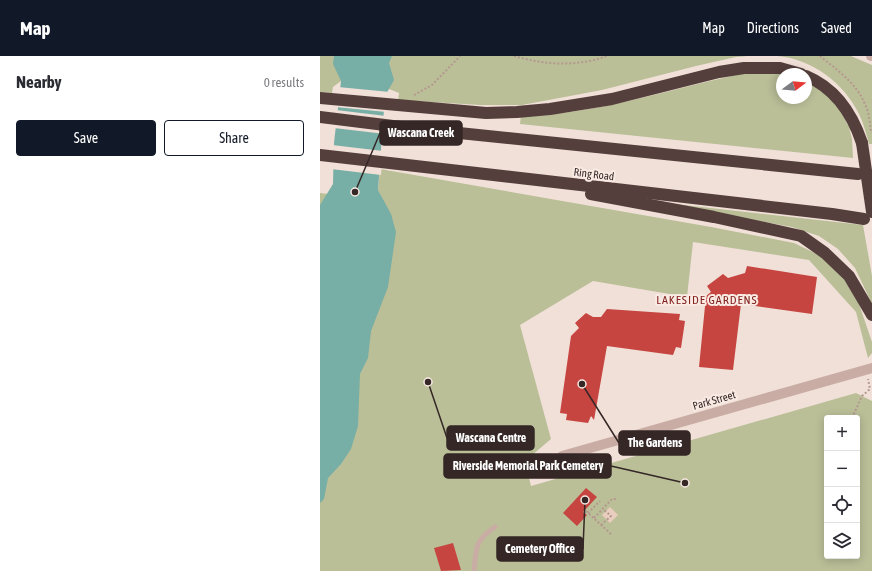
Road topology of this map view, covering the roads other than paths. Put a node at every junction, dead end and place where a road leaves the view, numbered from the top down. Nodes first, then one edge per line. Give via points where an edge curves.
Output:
1 (776, 68) edge
2 (812, 79) edge
3 (326, 99) edge
4 (322, 118) edge
5 (866, 141) edge
6 (320, 155) edge
7 (858, 174) dead end
8 (496, 176) junction
9 (868, 215) edge
10 (872, 315) edge
11 (872, 368) edge
12 (562, 456) dead end
13 (495, 527) dead end
14 (474, 571) edge

1 - 3 highway via 744,68 719,72 612,99 517,112 486,112
2 - 5 highway via 820,82 842,103
4 - 7 highway
5 - 9 highway, bridge
6 - 8 highway, Ring Road
8 - 9 highway, Ring Road via 832,214
8 - 10 highway via 801,236 825,253 849,276
11 - 12 street, Park Street
13 - 14 lane via 479,540

